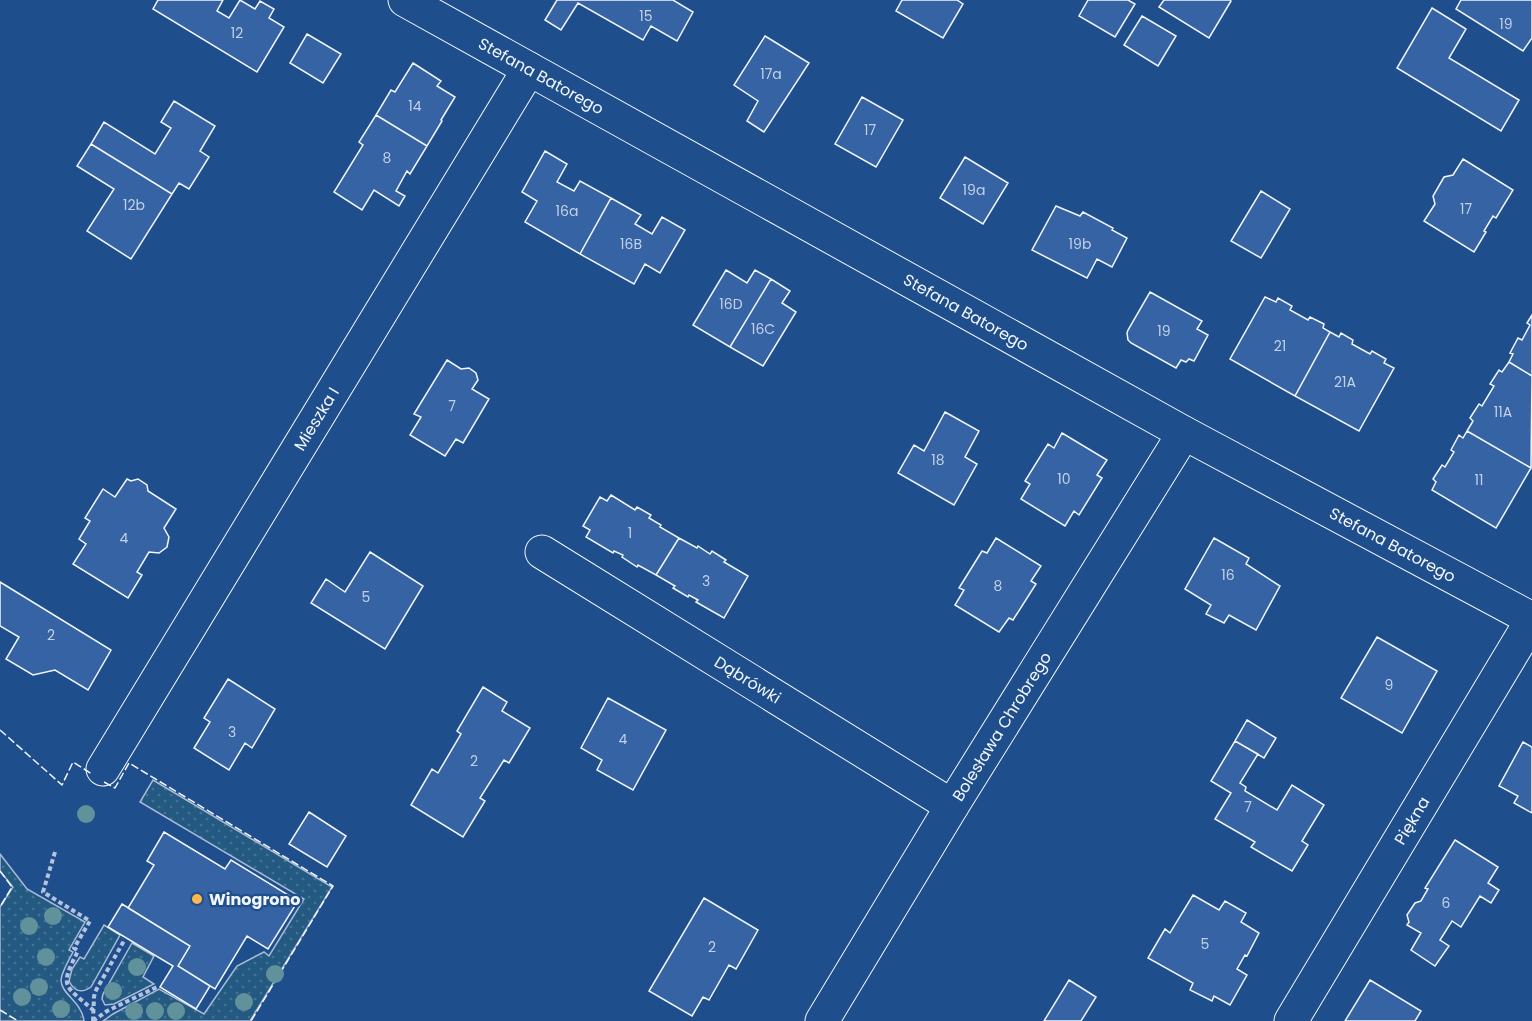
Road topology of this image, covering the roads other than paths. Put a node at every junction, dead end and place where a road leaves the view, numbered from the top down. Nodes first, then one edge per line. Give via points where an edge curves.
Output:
1 (405, 0) edge
2 (530, 69) junction
3 (1184, 433) junction
4 (542, 552) dead end
5 (1532, 620) edge
6 (104, 769) dead end
7 (952, 806) junction
8 (822, 1021) edge
9 (1291, 1021) edge

1 - 2 street, Stefana Batorego
2 - 3 street, Stefana Batorego
2 - 6 street, Mieszka I
3 - 5 street, Stefana Batorego
3 - 7 street, Bolesława Chrobrego
4 - 7 street, Dąbrówki
5 - 9 street, Piękna
7 - 8 street, Bolesława Chrobrego

